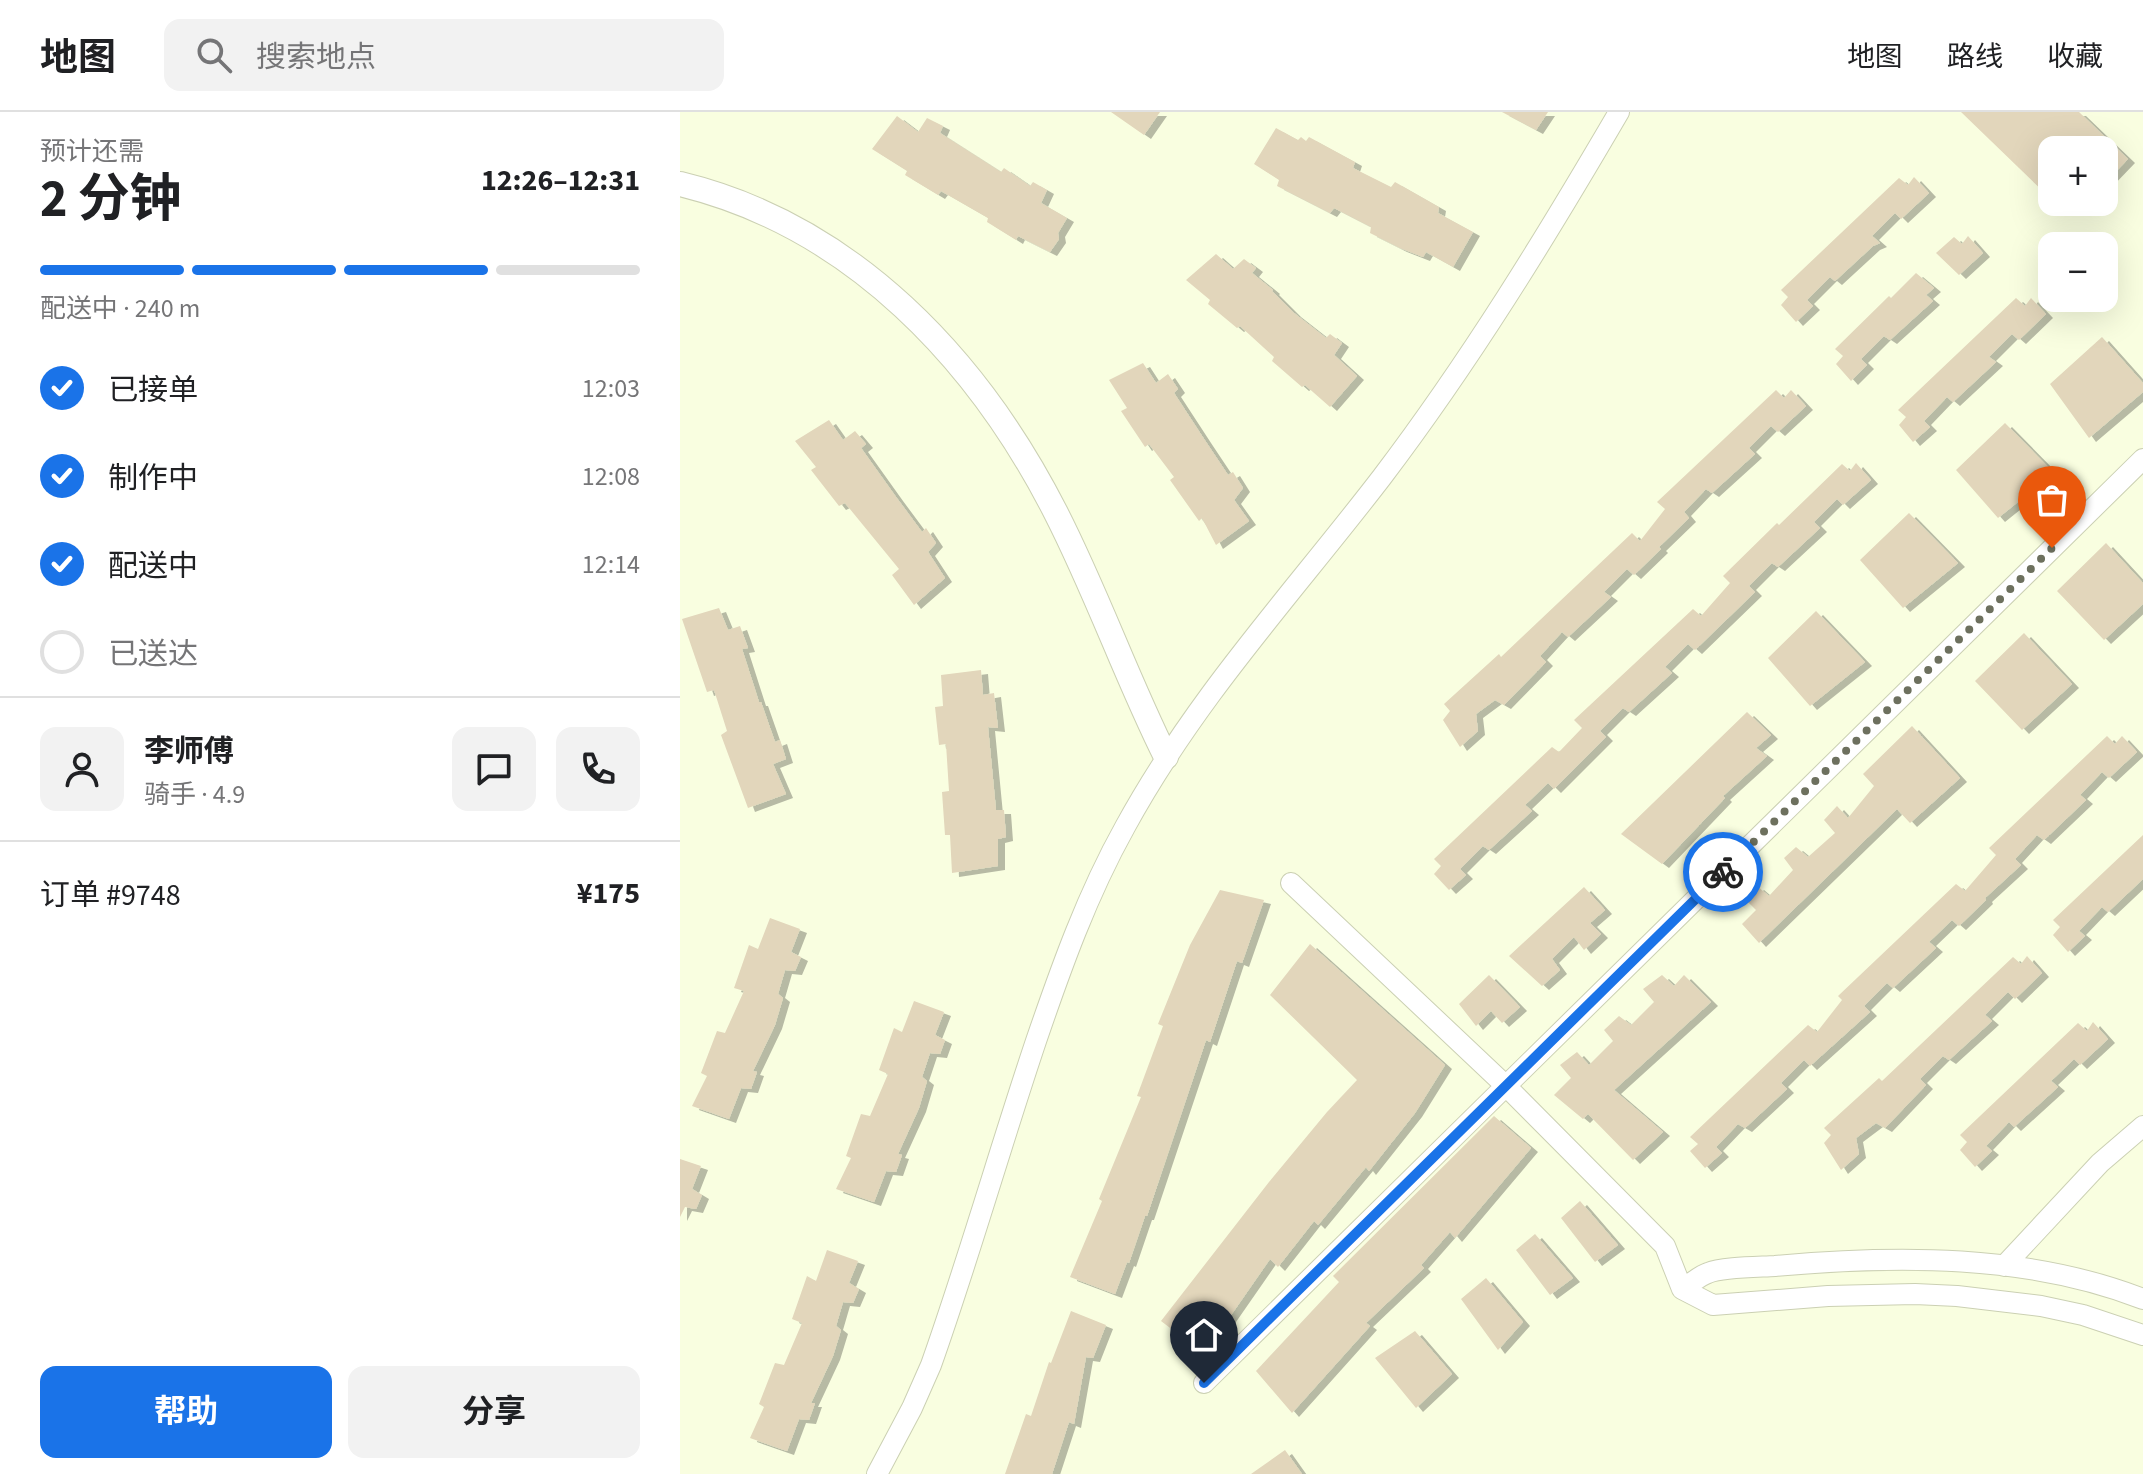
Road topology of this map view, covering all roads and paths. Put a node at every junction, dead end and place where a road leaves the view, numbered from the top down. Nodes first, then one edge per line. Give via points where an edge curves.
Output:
1 (1619, 112) edge
2 (680, 184) edge
3 (2143, 459) edge
4 (1166, 757) junction
5 (1291, 883) dead end
6 (1506, 1086) junction
7 (2143, 1126) edge
8 (2004, 1266) junction
9 (1682, 1289) junction
10 (2143, 1299) edge
11 (2143, 1335) edge
12 (1204, 1383) dead end
13 (877, 1474) edge

1 - 4 street via 1524,269 1421,423 1257,631
2 - 4 street via 778,220 818,242 889,292 948,351 998,414 1045,492
3 - 6 street
4 - 13 street via 1112,851 1076,930 931,1365
5 - 6 street
6 - 9 street via 1665,1246
6 - 12 street
7 - 8 street via 2100,1163
8 - 9 street via 1915,1261 1780,1265 1710,1272
8 - 10 street
9 - 11 street via 1713,1305 1871,1294 2000,1300 2083,1315

